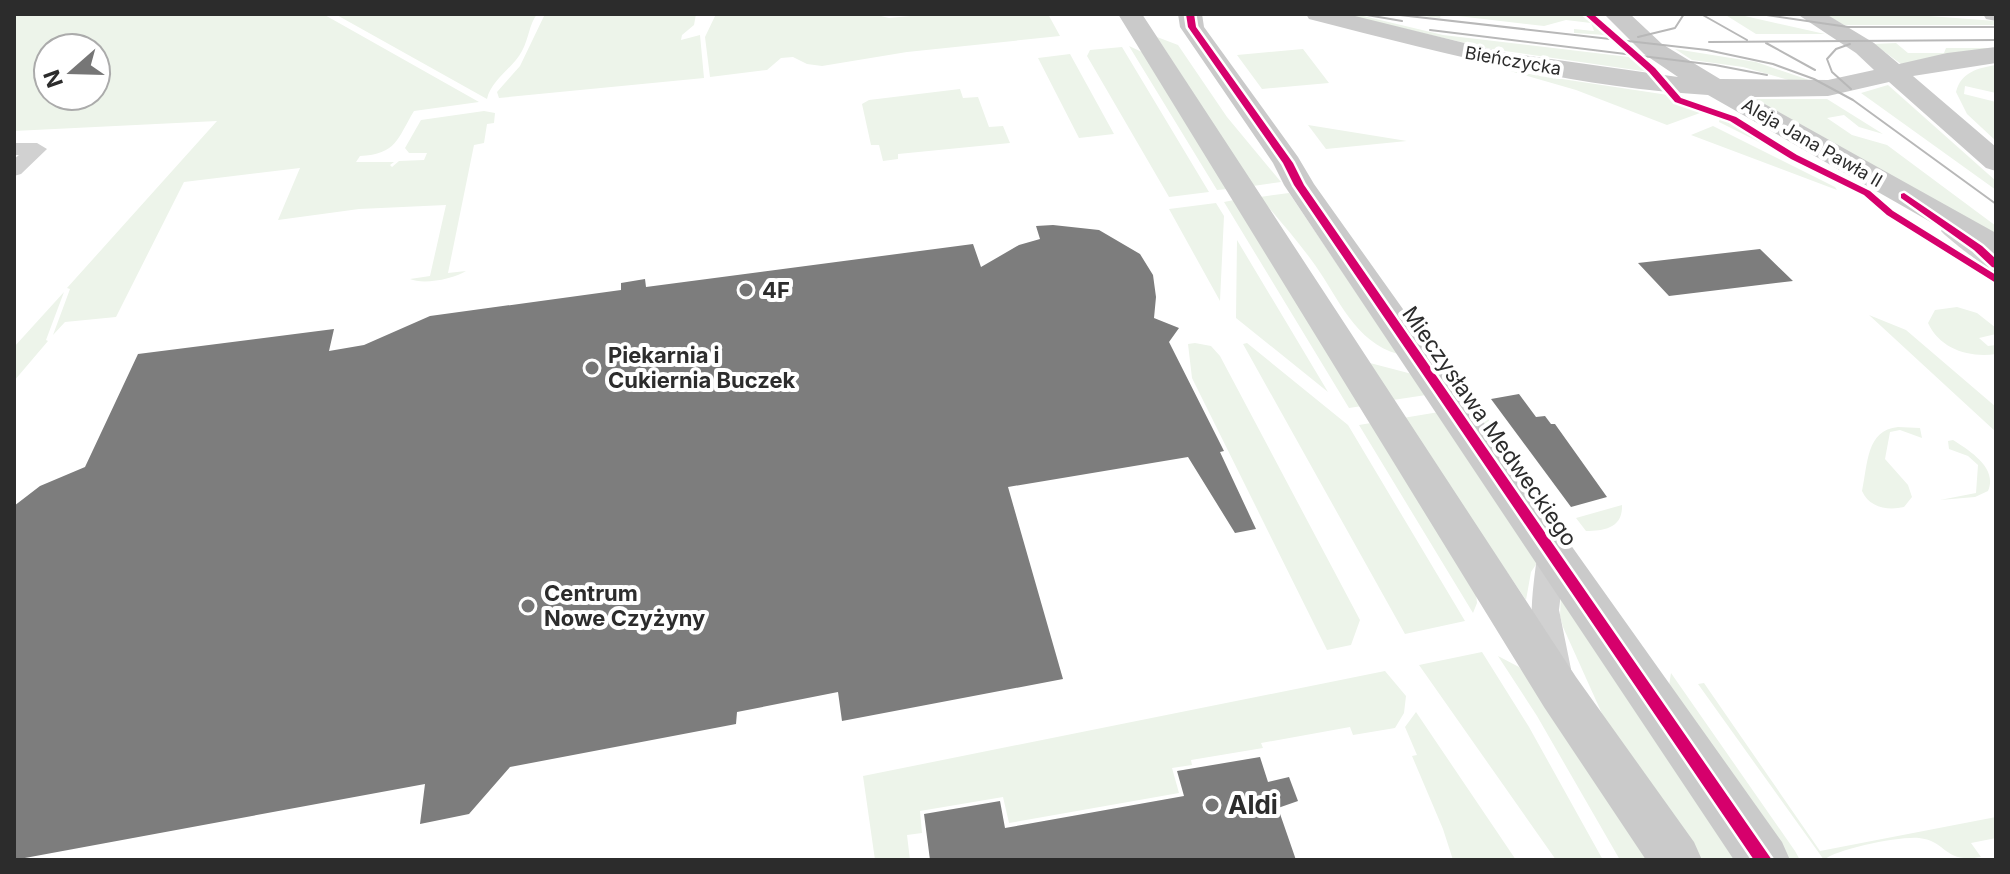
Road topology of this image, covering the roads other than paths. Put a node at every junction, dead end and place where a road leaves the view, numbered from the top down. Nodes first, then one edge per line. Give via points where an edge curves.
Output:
1 (1130, 14) edge
2 (1190, 14) edge
3 (1318, 14) edge
4 (1616, 14) edge
5 (1809, 14) edge
6 (1995, 55) edge
7 (1894, 73) junction
8 (1663, 84) junction
9 (1713, 87) junction
10 (1971, 140) junction
11 (1809, 141) junction
12 (14, 149) edge
13 (1996, 162) edge
14 (14, 170) edge
15 (1904, 196) junction
16 (1996, 246) edge
17 (1996, 265) edge
18 (1319, 312) junction
19 (1422, 363) junction
20 (1552, 550) junction
21 (1560, 692) junction
22 (1676, 860) edge
23 (1764, 860) edge

1 - 18 street, Mieczysława Medweckiego
2 - 19 street, Mieczysława Medweckiego via 1192,27
3 - 8 street, Bieńczycka via 1482,57
4 - 9 street, Aleja Jana Pawła II via 1660,54
5 - 7 street via 1851,38
6 - 7 street, Bieńczycka
6 - 10 street via 1958,73 1948,86
7 - 9 street, Bieńczycka via 1813,90
7 - 10 street
8 - 9 street, Bieńczycka
8 - 11 street
9 - 11 street, Aleja Jana Pawła II
10 - 13 street
11 - 15 street, Aleja Jana Pawła II
12 - 14 street via 37,149
15 - 16 street, Aleja Jana Pawła II
15 - 17 street
18 - 19 street via 1374,354 1404,364
18 - 21 street, Mieczysława Medweckiego
19 - 20 street, Mieczysława Medweckiego
20 - 21 street, Mieczysława Medweckiego via 1544,610
20 - 23 street, Mieczysława Medweckiego
21 - 22 street, Mieczysława Medweckiego

